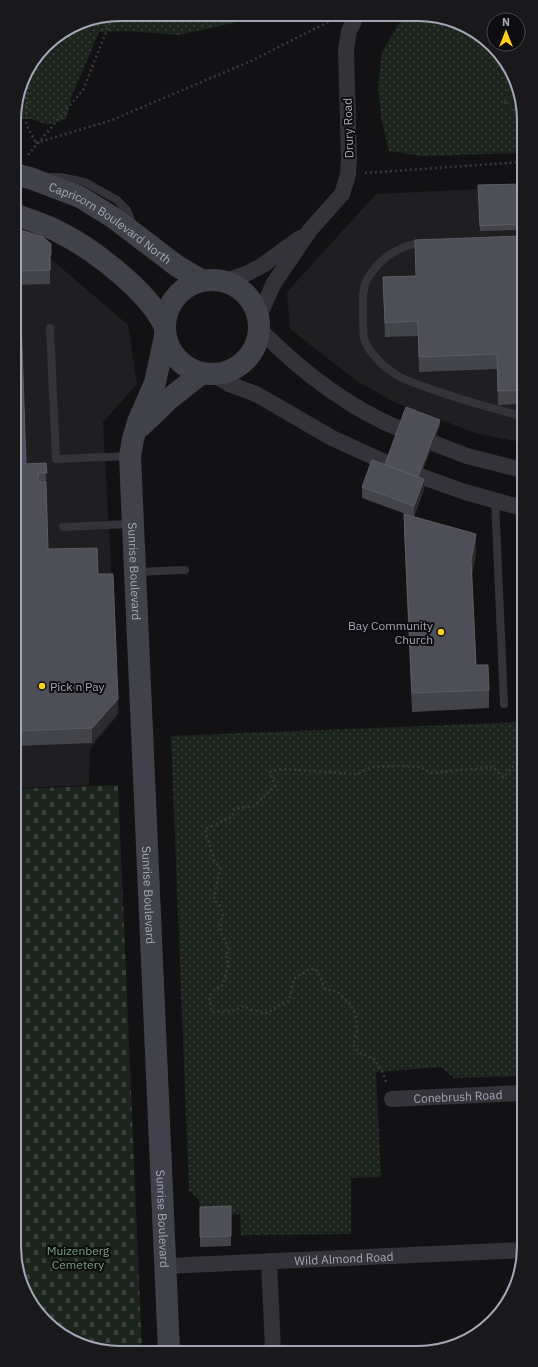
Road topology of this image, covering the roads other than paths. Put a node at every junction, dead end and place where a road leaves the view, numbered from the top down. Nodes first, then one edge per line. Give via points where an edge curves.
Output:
1 (354, 21) edge
2 (22, 176) edge
3 (21, 217) edge
4 (310, 230) junction
5 (433, 243) edge
6 (201, 280) junction
7 (226, 281) junction
8 (259, 323) junction
9 (50, 328) dead end
10 (165, 331) junction
11 (207, 374) junction
12 (517, 415) edge
13 (400, 429) edge
14 (433, 443) edge
15 (132, 447) junction
16 (387, 463) edge
17 (517, 469) edge
18 (420, 476) edge
19 (495, 500) junction
20 (517, 507) edge
21 (133, 524) junction
22 (63, 527) dead end
23 (186, 570) dead end
24 (134, 572) junction
25 (504, 704) dead end
26 (517, 1093) edge
27 (392, 1099) road end
28 (517, 1250) edge
29 (269, 1261) junction
30 (165, 1266) junction
31 (169, 1346) edge
32 (272, 1346) edge

1 - 4 street, Drury Road via 349,31 346,50 348,175 342,194
2 - 6 street, Capricorn Boulevard North via 80,197 136,233 161,256
3 - 10 street via 79,243 125,278 158,314
4 - 7 street, Drury Road via 263,265
4 - 8 street, Drury Road via 274,283
5 - 12 lane via 404,247 381,261 373,270 362,292 364,339 385,367 408,381 458,399
6 - 7 street
6 - 10 street via 179,292 171,302 166,313
7 - 8 street via 247,294 254,304
8 - 11 street via 257,344 240,366 227,372
8 - 13 street via 282,352 318,382 362,410
9 - 15 lane via 56,459
10 - 11 street via 168,346 178,360 191,370
10 - 15 street, Sunrise Boulevard via 161,362 138,422
11 - 15 street via 182,388 156,410 140,427
11 - 16 street via 256,394 332,438
14 - 17 street via 468,456
15 - 21 street, Sunrise Boulevard
18 - 19 street
19 - 20 street
19 - 25 lane
21 - 22 lane
21 - 24 street, Sunrise Boulevard
23 - 24 lane
24 - 30 street, Sunrise Boulevard
26 - 27 street, Conebrush Road
28 - 29 street, Wild Almond Road
29 - 30 street, Wild Almond Road
29 - 32 street
30 - 31 street, Sunrise Boulevard

